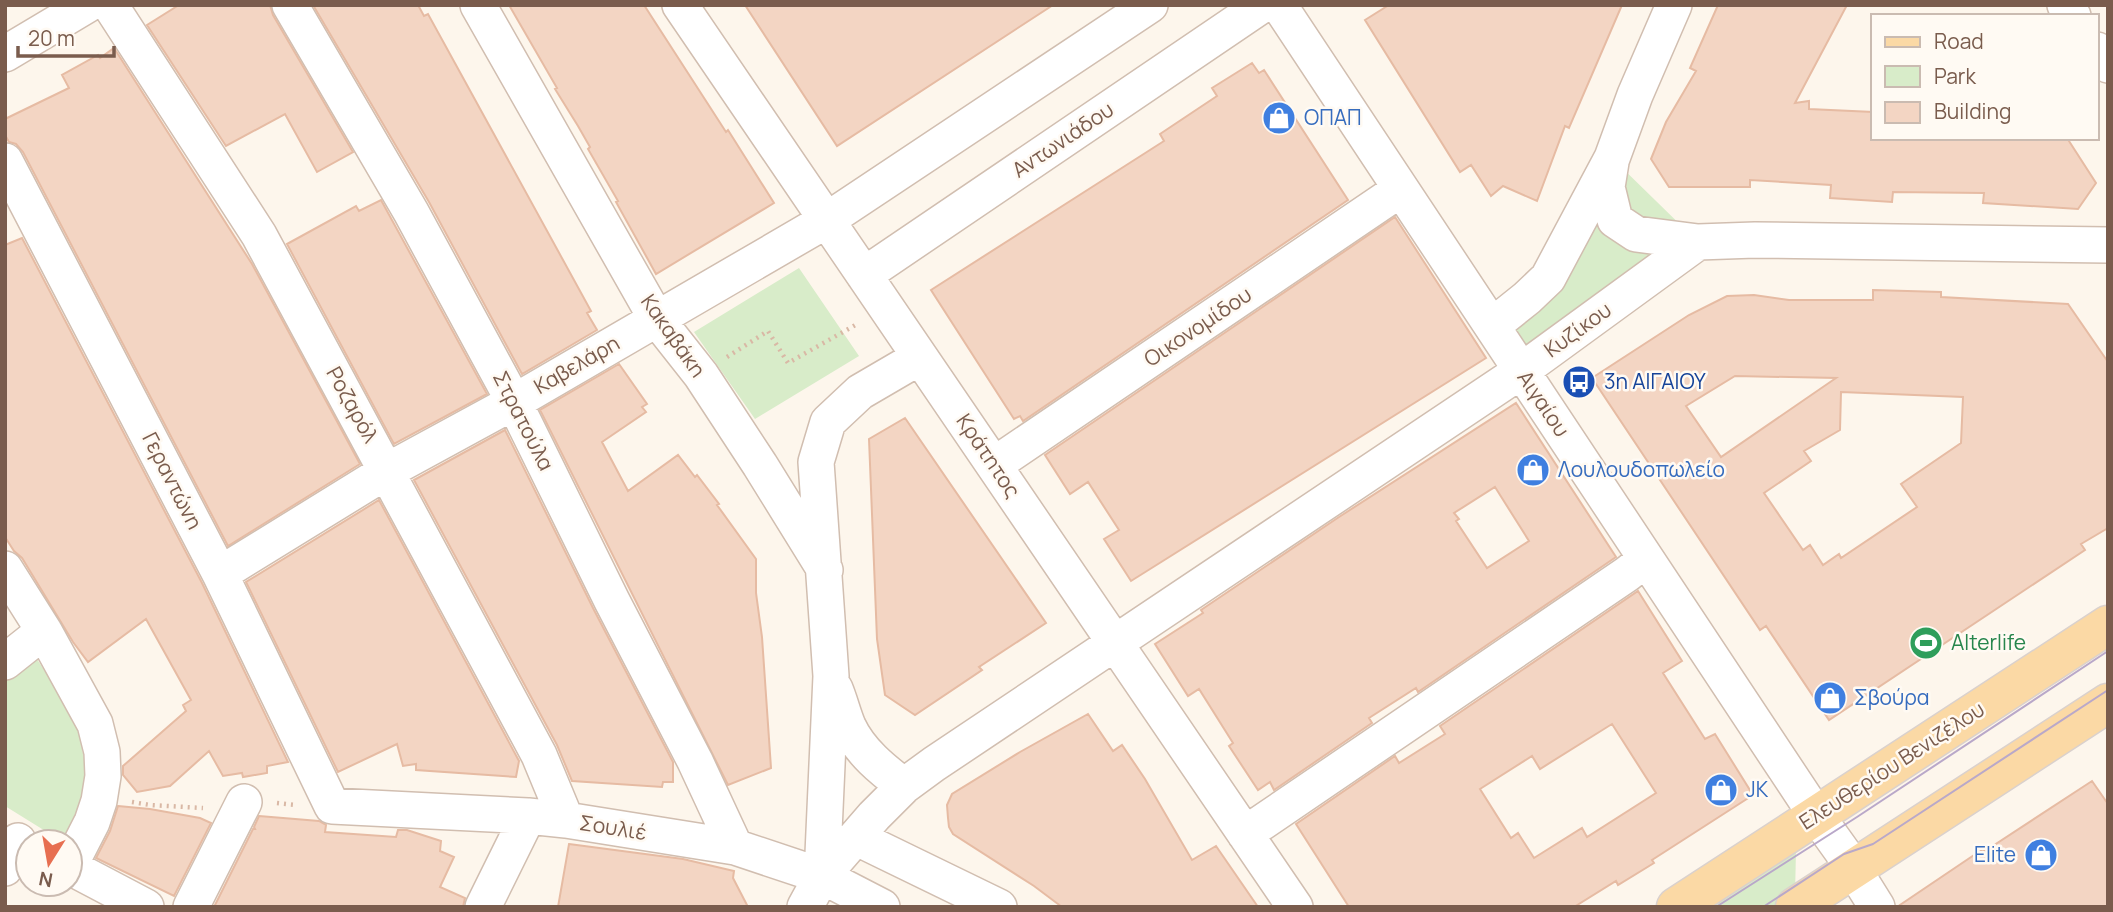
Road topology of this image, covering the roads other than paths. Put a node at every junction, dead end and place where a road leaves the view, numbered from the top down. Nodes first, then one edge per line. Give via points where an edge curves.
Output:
1 (87, 5) edge
2 (110, 5) edge
3 (290, 5) edge
4 (478, 5) edge
5 (680, 5) edge
6 (1150, 5) edge
7 (1262, 5) edge
8 (1279, 5) edge
9 (1674, 5) edge
10 (42, 16) edge
11 (5, 54) edge
12 (1612, 158) junction
13 (5, 160) edge
14 (1402, 189) junction
15 (827, 220) junction
16 (1698, 242) junction
17 (2108, 245) edge
18 (864, 275) junction
19 (656, 318) junction
20 (1492, 326) junction
21 (920, 357) junction
22 (1521, 371) junction
23 (514, 402) junction
24 (994, 465) junction
25 (387, 471) junction
26 (1646, 559) junction
27 (5, 569) edge
28 (825, 570) junction
29 (219, 574) junction
30 (2108, 625) edge
31 (44, 631) junction
32 (1115, 642) junction
33 (5, 662) edge
34 (831, 676) junction
35 (2108, 703) edge
36 (904, 786) junction
37 (244, 802) dead end
38 (332, 806) joint
39 (1816, 815) junction
40 (528, 816) junction
41 (566, 820) junction
42 (1245, 834) junction
43 (84, 838) edge
44 (857, 838) junction
45 (735, 848) junction
46 (1852, 869) junction
47 (84, 874) edge
48 (822, 876) junction
49 (146, 907) edge
50 (191, 907) edge
51 (483, 907) edge
52 (806, 907) edge
53 (882, 907) edge
54 (999, 907) edge
55 (1295, 907) edge
56 (1676, 907) edge
57 (1796, 907) edge
58 (1877, 907) edge

1 - 10 street
2 - 25 street, Ροζαρόλ via 259,235
3 - 23 street, Στρατούλα via 411,212
4 - 19 street, Κακαβάκη
5 - 15 street, Κράτητος
6 - 15 street
7 - 18 street, Αντωνιάδου
8 - 14 street, Αιγαίου
9 - 12 street
10 - 11 street
12 - 16 street via 1607,187 1615,220 1636,234
12 - 20 street via 1548,278
13 - 29 street, Γεραντώνη
14 - 20 street, Αιγαίου
14 - 24 street, Οικονομίδου
15 - 18 street, Κράτητος
15 - 19 street, Καβελάρη
16 - 17 street
16 - 22 street, Κυζίκου
18 - 21 street, Κράτητος
19 - 23 street, Καβελάρη
19 - 28 street, Κακαβάκη via 701,375
20 - 22 street, Αιγαίου
21 - 24 street, Κράτητος
21 - 28 street via 860,392 828,422 816,462
22 - 26 street, Αιγαίου
22 - 32 street, Κυζίκου
23 - 25 street, Καβελάρη
23 - 45 street, Στρατούλα
24 - 32 street, Κράτητος
25 - 29 street, Καβελάρη
25 - 41 street, Ροζαρόλ via 539,755
26 - 39 street, Αιγαίου
26 - 42 street
27 - 31 street
28 - 34 street, Κακαβάκη
29 - 38 street, Γεραντώνη
30 - 39 main road, Ελευθερίου Βενιζέλου
31 - 33 street
31 - 43 street via 95,724 102,751 99,801
32 - 36 street, Κυζίκου
32 - 42 street, Κράτητος
34 - 36 street, Κακαβάκη via 849,728 880,767
34 - 48 street, Κακαβάκη
35 - 46 main road
36 - 44 street, Κυζίκου
37 - 50 street
38 - 40 street, Σουλιέ
39 - 46 street, Αιγαίου
39 - 56 main road, Ελευθερίου Βενιζέλου
40 - 41 street, Σουλιέ
40 - 51 street
41 - 45 street, Σουλιέ
42 - 55 street, Κράτητος
44 - 48 street, Κυζίκου
44 - 54 street
45 - 48 street, Σουλιέ
46 - 57 main road
46 - 58 street, Αιγαίου
47 - 49 street
48 - 52 street
48 - 53 street, Σουλιέ

